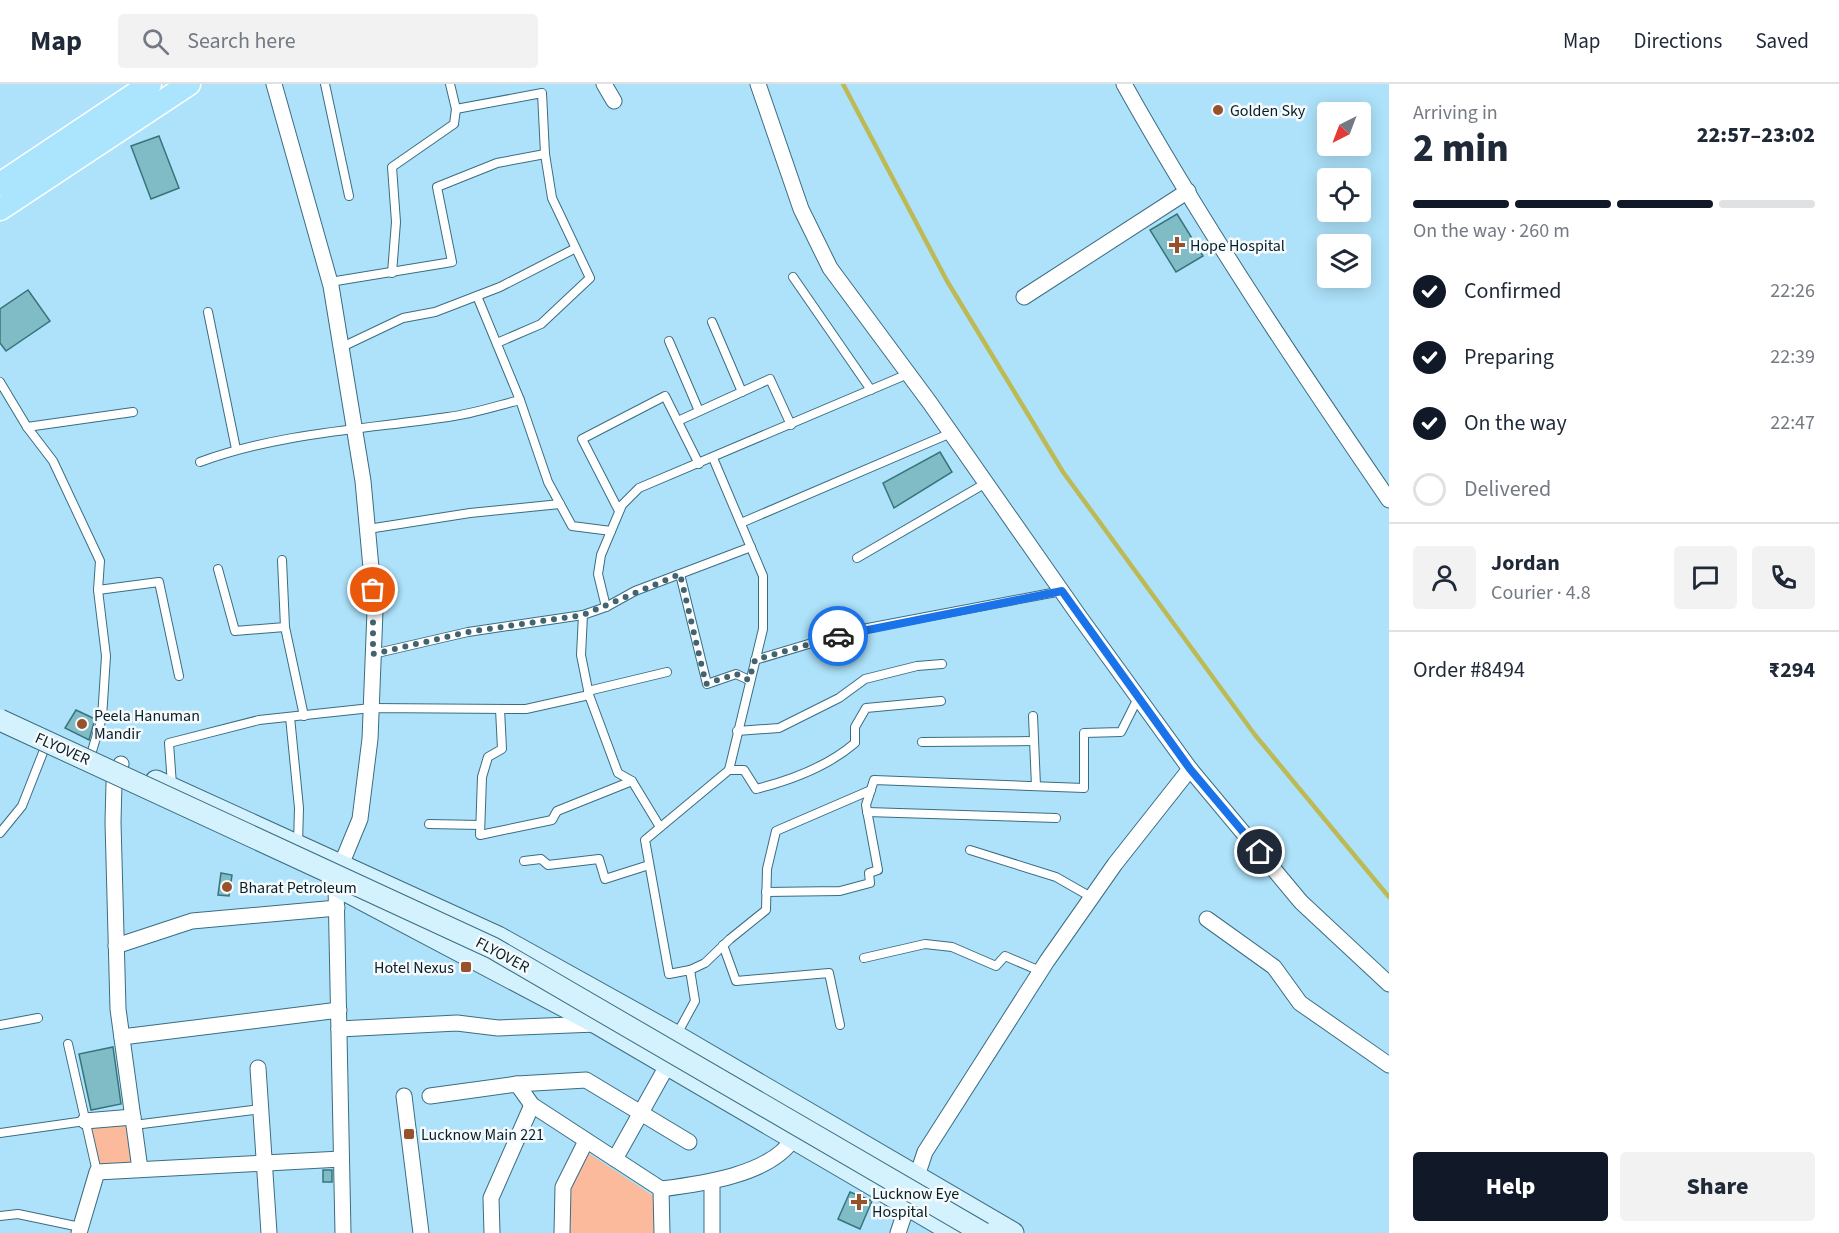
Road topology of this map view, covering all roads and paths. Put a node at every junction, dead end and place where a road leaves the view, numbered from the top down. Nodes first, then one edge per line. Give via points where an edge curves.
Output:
1 (150, 84) edge
2 (189, 84) edge
3 (273, 84) edge
4 (325, 84) edge
5 (450, 84) edge
6 (604, 84) edge
7 (758, 84) edge
8 (1124, 84) edge
9 (614, 101) dead end
10 (456, 109) junction
11 (79, 144) junction
12 (544, 154) junction
13 (0, 184) edge
14 (1188, 191) junction
15 (349, 196) dead end
16 (0, 209) edge
17 (574, 249) junction
18 (392, 273) junction
19 (794, 277) dead end
20 (330, 282) junction
21 (477, 296) junction
22 (1024, 297) dead end
23 (208, 312) dead end
24 (712, 322) dead end
25 (669, 341) dead end
26 (497, 344) junction
27 (342, 347) junction
28 (908, 374) junction
29 (0, 382) edge
30 (871, 390) junction
31 (742, 392) junction
32 (520, 400) junction
33 (699, 411) junction
34 (133, 412) dead end
35 (678, 421) junction
36 (791, 425) junction
37 (27, 427) junction
38 (355, 429) junction
39 (951, 433) junction
40 (236, 449) junction
41 (713, 458) junction
42 (200, 462) dead end
43 (699, 464) junction
44 (986, 483) junction
45 (1389, 500) edge
46 (560, 504) junction
47 (619, 512) junction
48 (741, 523) junction
49 (368, 529) junction
50 (610, 531) junction
51 (751, 547) junction
52 (857, 558) dead end
53 (282, 560) dead end
54 (218, 569) dead end
55 (680, 574) junction
56 (98, 590) junction
57 (1062, 591) junction
58 (606, 607) junction
59 (583, 615) junction
60 (285, 627) junction
61 (373, 654) junction
62 (755, 660) junction
63 (942, 664) dead end
64 (667, 672) dead end
65 (179, 676) dead end
66 (749, 680) junction
67 (588, 693) junction
68 (1138, 697) junction
69 (941, 702) dead end
70 (371, 708) junction
71 (500, 709) junction
72 (0, 710) edge
73 (304, 716) junction
74 (1033, 716) dead end
75 (290, 717) junction
76 (0, 720) edge
77 (0, 730) edge
78 (737, 731) junction
79 (1034, 741) junction
80 (922, 742) dead end
81 (44, 750) junction
82 (92, 752) junction
83 (1190, 769) junction
84 (729, 770) junction
85 (118, 774) junction
86 (632, 782) junction
87 (1036, 786) junction
88 (172, 788) junction
89 (870, 790) junction
90 (867, 812) junction
91 (1056, 818) dead end
92 (429, 824) dead end
93 (480, 825) junction
94 (660, 827) junction
95 (0, 832) edge
96 (298, 845) junction
97 (970, 850) dead end
98 (524, 861) dead end
99 (341, 865) junction
100 (649, 865) junction
101 (336, 886) junction
102 (766, 891) junction
103 (1091, 897) junction
104 (337, 908) junction
105 (1207, 919) dead end
106 (723, 945) junction
107 (116, 946) junction
108 (864, 958) dead end
109 (690, 970) junction
110 (1040, 971) junction
111 (1389, 984) edge
112 (339, 1011) junction
113 (38, 1017) dead end
114 (598, 1024) junction
115 (0, 1025) edge
116 (840, 1025) dead end
117 (339, 1029) junction
118 (676, 1036) junction
119 (122, 1037) junction
120 (68, 1044) dead end
121 (669, 1065) junction
122 (1389, 1065) edge
123 (258, 1068) dead end
124 (517, 1084) junction
125 (404, 1096) dead end
126 (430, 1096) dead end
127 (532, 1105) junction
128 (261, 1109) junction
129 (642, 1113) junction
130 (85, 1121) junction
131 (134, 1121) junction
132 (0, 1133) edge
133 (793, 1138) junction
134 (586, 1141) junction
135 (690, 1142) dead end
136 (341, 1159) junction
137 (615, 1160) junction
138 (264, 1163) junction
139 (140, 1169) junction
140 (97, 1172) junction
141 (915, 1177) junction
142 (712, 1183) junction
143 (661, 1189) junction
144 (907, 1206) junction
145 (0, 1216) edge
146 (80, 1230) edge
147 (269, 1233) edge
148 (343, 1233) edge
149 (421, 1233) edge
150 (492, 1233) edge
151 (562, 1233) edge
152 (662, 1233) edge
153 (712, 1233) edge
154 (898, 1233) edge
155 (955, 1233) edge
156 (983, 1233) edge
157 (1013, 1233) edge

1 - 11 main road
2 - 11 main road
3 - 20 street
4 - 15 lane
5 - 10 lane
6 - 9 street
7 - 28 street via 801,209 831,268
8 - 14 street
10 - 12 lane via 542,93
10 - 18 lane via 454,124 392,167 396,222
11 - 13 main road
11 - 16 main road
12 - 17 lane via 552,198
12 - 18 lane via 497,163 437,187 452,262
14 - 22 street
14 - 45 street via 1319,398
17 - 21 lane
17 - 26 lane via 590,278 541,324
18 - 20 lane
19 - 30 lane
20 - 27 street
21 - 26 lane
21 - 27 lane via 435,312 403,318
23 - 40 lane
24 - 31 lane
25 - 33 lane
26 - 32 lane
27 - 38 street
28 - 30 lane
28 - 39 street
29 - 37 lane
30 - 36 lane
31 - 33 lane
31 - 36 lane via 770,379
32 - 38 lane via 451,417
32 - 46 lane via 548,482
33 - 35 lane
34 - 37 lane
35 - 43 lane
35 - 47 lane via 665,396 582,439
36 - 41 lane
37 - 56 lane via 53,461 100,561
38 - 40 lane
38 - 49 street
39 - 44 street
39 - 48 lane
40 - 42 lane
41 - 43 lane
41 - 48 lane
43 - 47 lane via 639,488
44 - 52 lane
44 - 57 street
46 - 49 lane
46 - 50 lane via 572,526
47 - 50 lane
48 - 51 lane
49 - 61 street via 375,611
50 - 58 lane via 598,574
51 - 55 lane
51 - 62 lane via 763,576 763,628
53 - 60 lane
54 - 60 lane via 235,631
55 - 58 lane
55 - 66 lane via 706,684 736,674
56 - 65 lane via 159,582
56 - 82 lane via 106,656 102,718
57 - 62 lane via 852,632
57 - 68 street
58 - 59 lane
59 - 61 lane via 468,632
59 - 67 lane via 581,655
60 - 73 lane
61 - 70 street
62 - 66 lane
63 - 78 lane via 865,679 839,698 779,728
64 - 67 lane
66 - 78 lane
67 - 71 lane via 526,709
67 - 86 lane via 618,774
68 - 83 street
68 - 87 lane via 1121,732 1084,733 1084,788
69 - 84 lane via 866,708 855,727 855,743 836,759 782,782 756,789 744,770
70 - 71 lane
70 - 73 lane
70 - 99 street via 360,819
71 - 93 lane via 502,749 488,757 482,777
72 - 82 main road
73 - 75 lane
74 - 79 lane
75 - 88 lane via 259,720 169,743
75 - 96 lane via 299,808
76 - 156 main road, FLYOVER, bridge via 494,948
77 - 81 main road
78 - 84 lane
79 - 80 lane
79 - 87 lane
81 - 85 main road
81 - 95 lane via 22,806
82 - 85 main road
83 - 103 street
83 - 111 street via 1301,902
84 - 94 lane
85 - 88 main road
85 - 101 main road
85 - 107 street
86 - 93 lane via 557,811 552,820 480,835
86 - 94 lane
87 - 89 lane via 873,780
88 - 96 main road
89 - 90 lane
89 - 102 lane via 776,831
90 - 91 lane
90 - 102 lane via 878,870 869,873 870,883 840,891
92 - 93 lane
94 - 100 lane via 645,840
96 - 99 main road
97 - 103 lane via 1056,877
98 - 100 lane via 541,859 548,865 599,859 605,879
99 - 101 street
99 - 118 main road via 498,937
100 - 109 lane via 669,974
101 - 104 street
101 - 114 main road
102 - 106 lane via 766,910
103 - 110 street
104 - 107 street via 192,921
104 - 112 street
105 - 122 street via 1274,967 1300,1003
106 - 109 lane via 705,963
106 - 116 lane via 736,981 829,973
107 - 119 street
108 - 110 lane via 925,944 951,946 996,966 1005,956
109 - 118 lane via 695,1000
110 - 141 street via 925,1152
112 - 117 street
112 - 119 street
113 - 115 lane
114 - 117 street via 498,1028 457,1023
114 - 121 main road
117 - 136 street
118 - 121 street
118 - 141 main road
119 - 131 street
120 - 130 lane
121 - 129 street
121 - 133 main road
123 - 128 street
124 - 126 street
124 - 127 street
124 - 129 street via 586,1080
125 - 149 street
127 - 134 street
127 - 150 street via 491,1198
128 - 131 lane
128 - 138 street
129 - 135 street
129 - 137 street
130 - 131 street
130 - 132 lane
130 - 140 lane
131 - 139 street
133 - 142 street via 786,1149 744,1172
133 - 144 main road
134 - 137 street
134 - 151 street via 563,1187
136 - 138 street
136 - 148 street
137 - 143 street
138 - 139 street
138 - 147 street
139 - 140 street
140 - 146 street
141 - 144 street
141 - 157 main road
142 - 143 street
142 - 153 street
143 - 152 street
144 - 154 street
144 - 155 main road
145 - 146 lane via 18,1214

